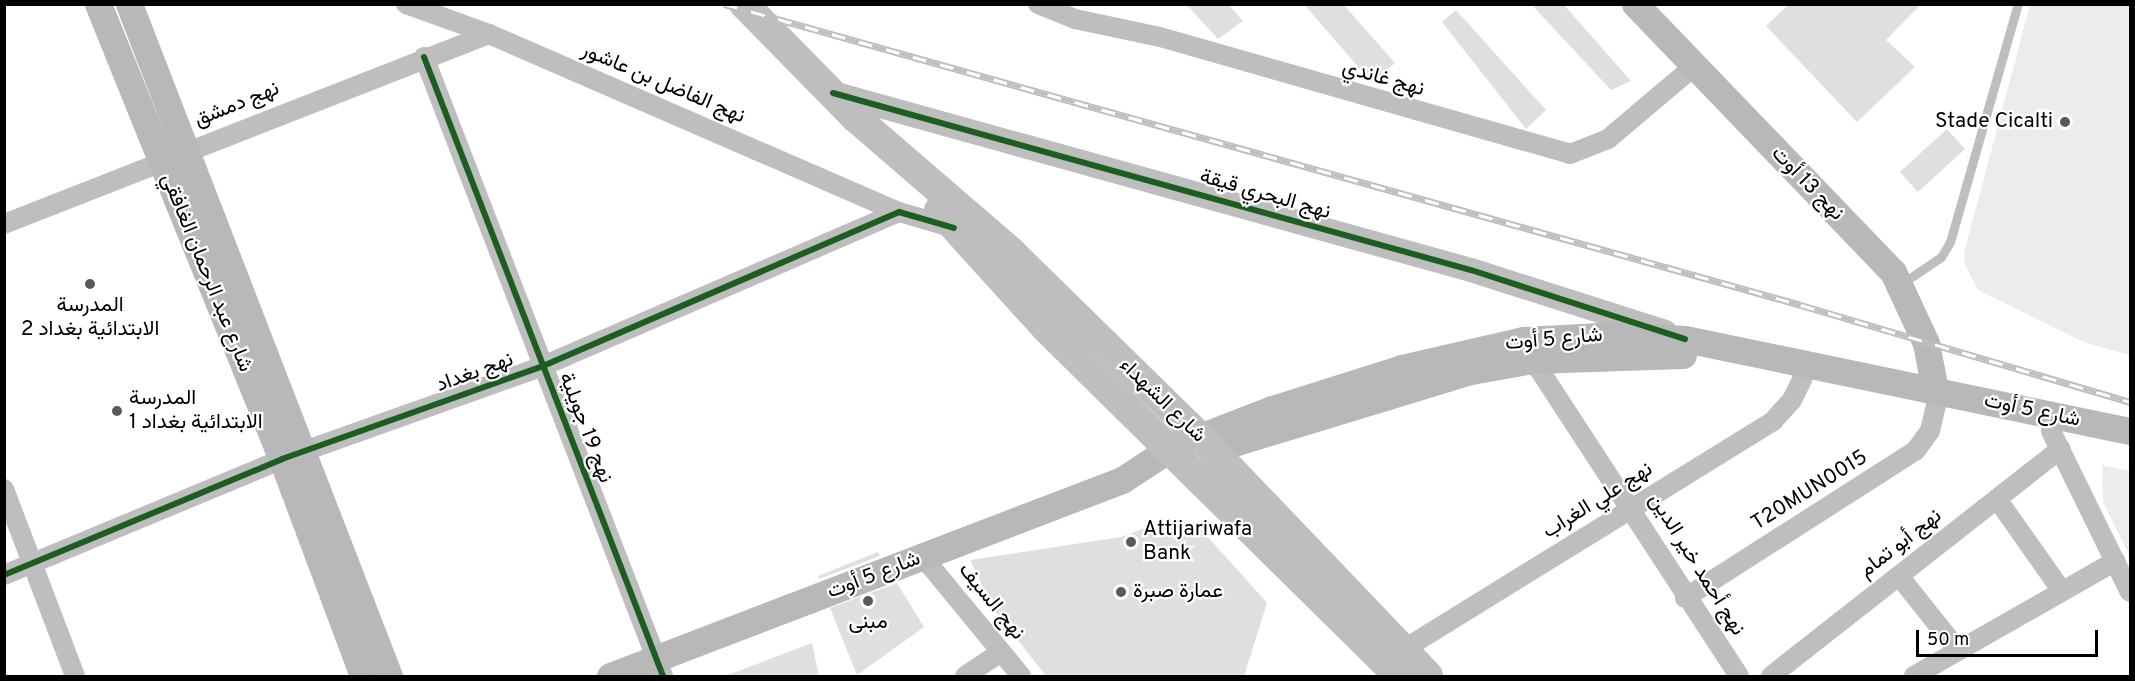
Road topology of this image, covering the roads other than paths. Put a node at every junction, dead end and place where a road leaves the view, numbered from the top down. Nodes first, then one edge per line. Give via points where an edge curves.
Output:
1 (98, 4) edge
2 (129, 4) edge
3 (406, 4) edge
4 (744, 4) edge
5 (1038, 4) edge
6 (1635, 4) edge
7 (2018, 4) edge
8 (489, 34) junction
9 (424, 57) junction
10 (1692, 68) junction
11 (833, 93) junction
12 (881, 141) junction
13 (186, 152) junction
14 (161, 162) junction
15 (899, 212) junction
16 (4, 225) edge
17 (954, 228) junction
18 (1901, 284) junction
19 (1685, 339) junction
20 (1533, 360) junction
21 (543, 366) junction
22 (1803, 377) junction
23 (1935, 397) junction
24 (2130, 431) edge
25 (2056, 440) junction
26 (1206, 443) junction
27 (2130, 449) edge
28 (1177, 455) junction
29 (294, 456) junction
30 (4, 489) edge
31 (1997, 499) junction
32 (1632, 508) junction
33 (923, 557) junction
34 (2116, 561) junction
35 (34, 563) junction
36 (4, 575) edge
37 (1899, 576) junction
38 (2062, 591) junction
39 (2130, 592) edge
40 (1685, 598) junction
41 (1957, 649) junction
42 (1001, 652) junction
43 (1395, 663) edge
44 (660, 668) edge
45 (75, 676) edge
46 (363, 676) edge
47 (389, 676) edge
48 (610, 676) edge
49 (965, 676) edge
50 (1021, 676) edge
51 (1428, 676) edge
52 (1739, 676) edge
53 (1771, 676) edge
54 (1914, 676) edge

1 - 14 main road, شارع عبد الرحمان الغافقي
2 - 13 main road, شارع عبد الرحمان الغافقي
3 - 8 street, نهج الفاضل بن عاشور
4 - 11 main road, شارع الشهداء
5 - 10 street, نهج غاندي via 1075,19 1160,37 1570,154 1608,139
6 - 10 main road, نهج 13 أوت
7 - 18 lane via 1950,242 1941,257
8 - 9 street, نهج دمشق
8 - 15 street, نهج الفاضل بن عاشور
9 - 13 street, نهج دمشق
9 - 21 street, نهج 19 جويلية
10 - 18 main road, نهج 13 أوت
11 - 12 main road, شارع الشهداء
11 - 19 street, نهج البحري قيقة via 1471,270
12 - 17 main road, شارع الشهداء
12 - 26 main road, شارع الشهداء via 1011,252
13 - 14 street, نهج دمشق
13 - 29 main road, شارع عبد الرحمان الغافقي
14 - 16 street, نهج دمشق
14 - 29 main road, شارع عبد الرحمان الغافقي
15 - 17 street
15 - 21 street, نهج بغداد
17 - 28 main road, شارع الشهداء via 1046,328
18 - 23 main road, نهج 13 أوت via 1926,343
19 - 23 main road, شارع 5 أوت
19 - 26 main road, شارع 5 أوت via 1619,335 1523,340 1462,352 1339,387
20 - 22 main road, شارع 5 أوت via 1679,354
20 - 26 main road, شارع 5 أوت via 1409,388
20 - 32 street, نهج أحمد خير الدين
21 - 29 street, نهج بغداد
21 - 44 street, نهج 19 جويلية
22 - 23 main road, شارع 5 أوت
22 - 32 street, نهج علي الغراب via 1792,400 1773,421
23 - 24 main road, شارع 5 أوت
23 - 25 main road, شارع 5 أوت
23 - 40 street, T20MUN0015 via 1930,431 1916,450
25 - 27 main road, شارع 5 أوت
25 - 31 street, نهج أبو تمام
25 - 34 street
26 - 28 main road, شارع 5 أوت
26 - 43 main road, شارع الشهداء
28 - 33 main road, شارع 5 أوت
28 - 43 main road, شارع الشهداء
29 - 35 street, نهج بغداد
29 - 46 main road, شارع عبد الرحمان الغافقي
29 - 47 main road, شارع عبد الرحمان الغافقي
30 - 35 street
31 - 37 street, نهج أبو تمام
31 - 38 street
32 - 40 street, نهج أحمد خير الدين
32 - 43 street, نهج علي الغراب
33 - 42 street, نهج السيف
33 - 44 main road, شارع 5 أوت
34 - 38 street
34 - 39 street
35 - 36 street, نهج بغداد
35 - 45 street
37 - 41 street
37 - 53 street, نهج أبو تمام
38 - 41 street
40 - 52 street, نهج أحمد خير الدين
41 - 54 street
42 - 49 street
42 - 50 street, نهج السيف
43 - 51 main road, شارع الشهداء
44 - 48 main road, شارع 5 أوت

